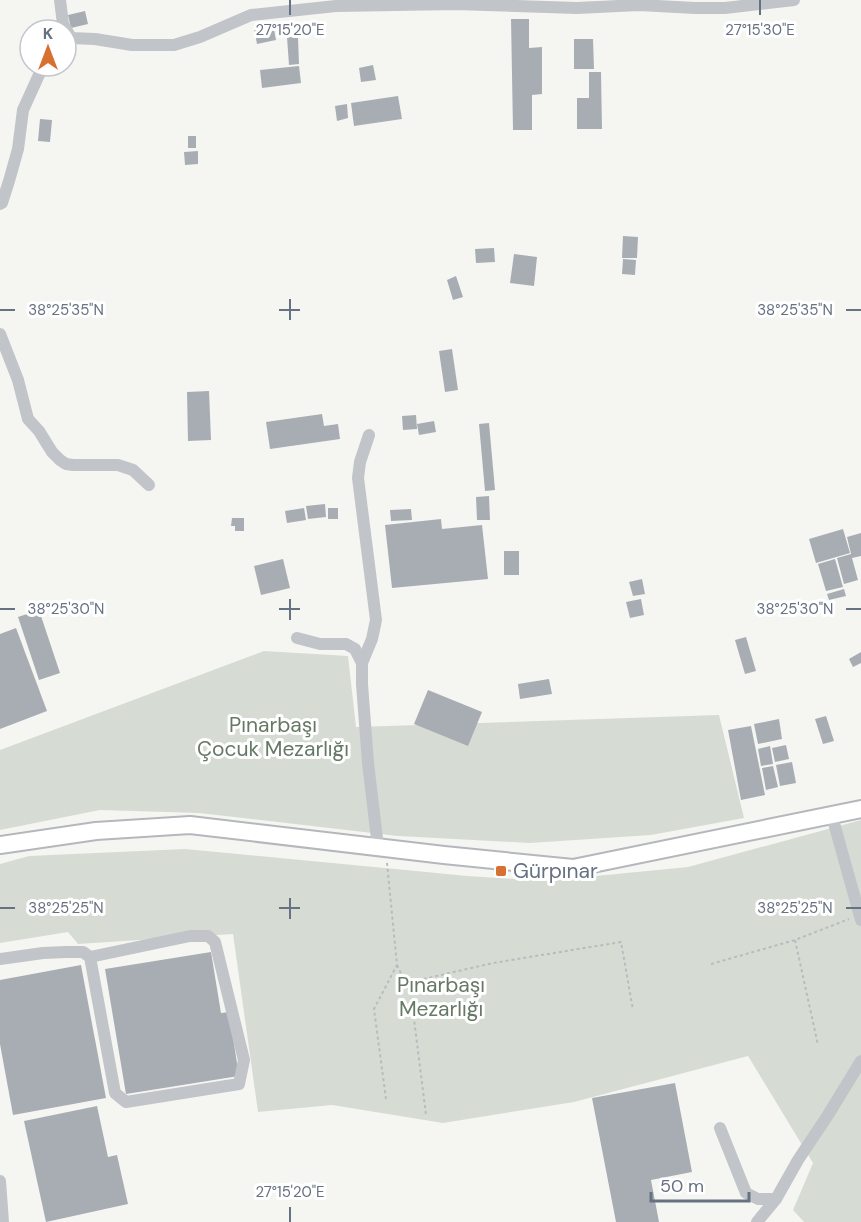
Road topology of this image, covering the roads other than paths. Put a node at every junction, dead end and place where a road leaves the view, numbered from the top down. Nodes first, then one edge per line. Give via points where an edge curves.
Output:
1 (60, 0) edge
2 (794, 0) edge
3 (454, 2) edge
4 (335, 3) edge
5 (577, 4) edge
6 (62, 18) edge
7 (78, 39) edge
8 (38, 78) edge
9 (0, 204) edge
10 (0, 334) edge
11 (369, 435) dead end
12 (149, 485) dead end
13 (297, 638) dead end
14 (362, 663) junction
15 (861, 809) edge
16 (832, 816) junction
17 (0, 845) edge
18 (382, 848) junction
19 (860, 917) edge
20 (90, 957) junction
21 (0, 959) edge
22 (859, 1066) edge
23 (720, 1128) dead end
24 (0, 1181) edge
25 (776, 1199) junction
26 (3, 1222) edge
27 (756, 1222) edge

1 - 6 street
2 - 5 street via 725,8
3 - 4 street
3 - 5 street
4 - 7 street via 251,15 174,45
8 - 9 street via 23,110 18,149
10 - 12 street via 28,419 52,452 66,464 118,465 133,470
11 - 14 street via 358,478 376,620
13 - 14 street via 320,644 346,644 355,649
14 - 18 street via 368,763
15 - 16 main road
16 - 18 main road via 573,867
16 - 19 street
17 - 18 main road via 96,831 190,825
20 - 20 street via 115,1093 126,1102 239,1084 244,1060 215,942 208,936 190,936
20 - 21 street via 83,952
22 - 25 street
23 - 25 street via 746,1192 758,1199
24 - 26 street
25 - 27 street

